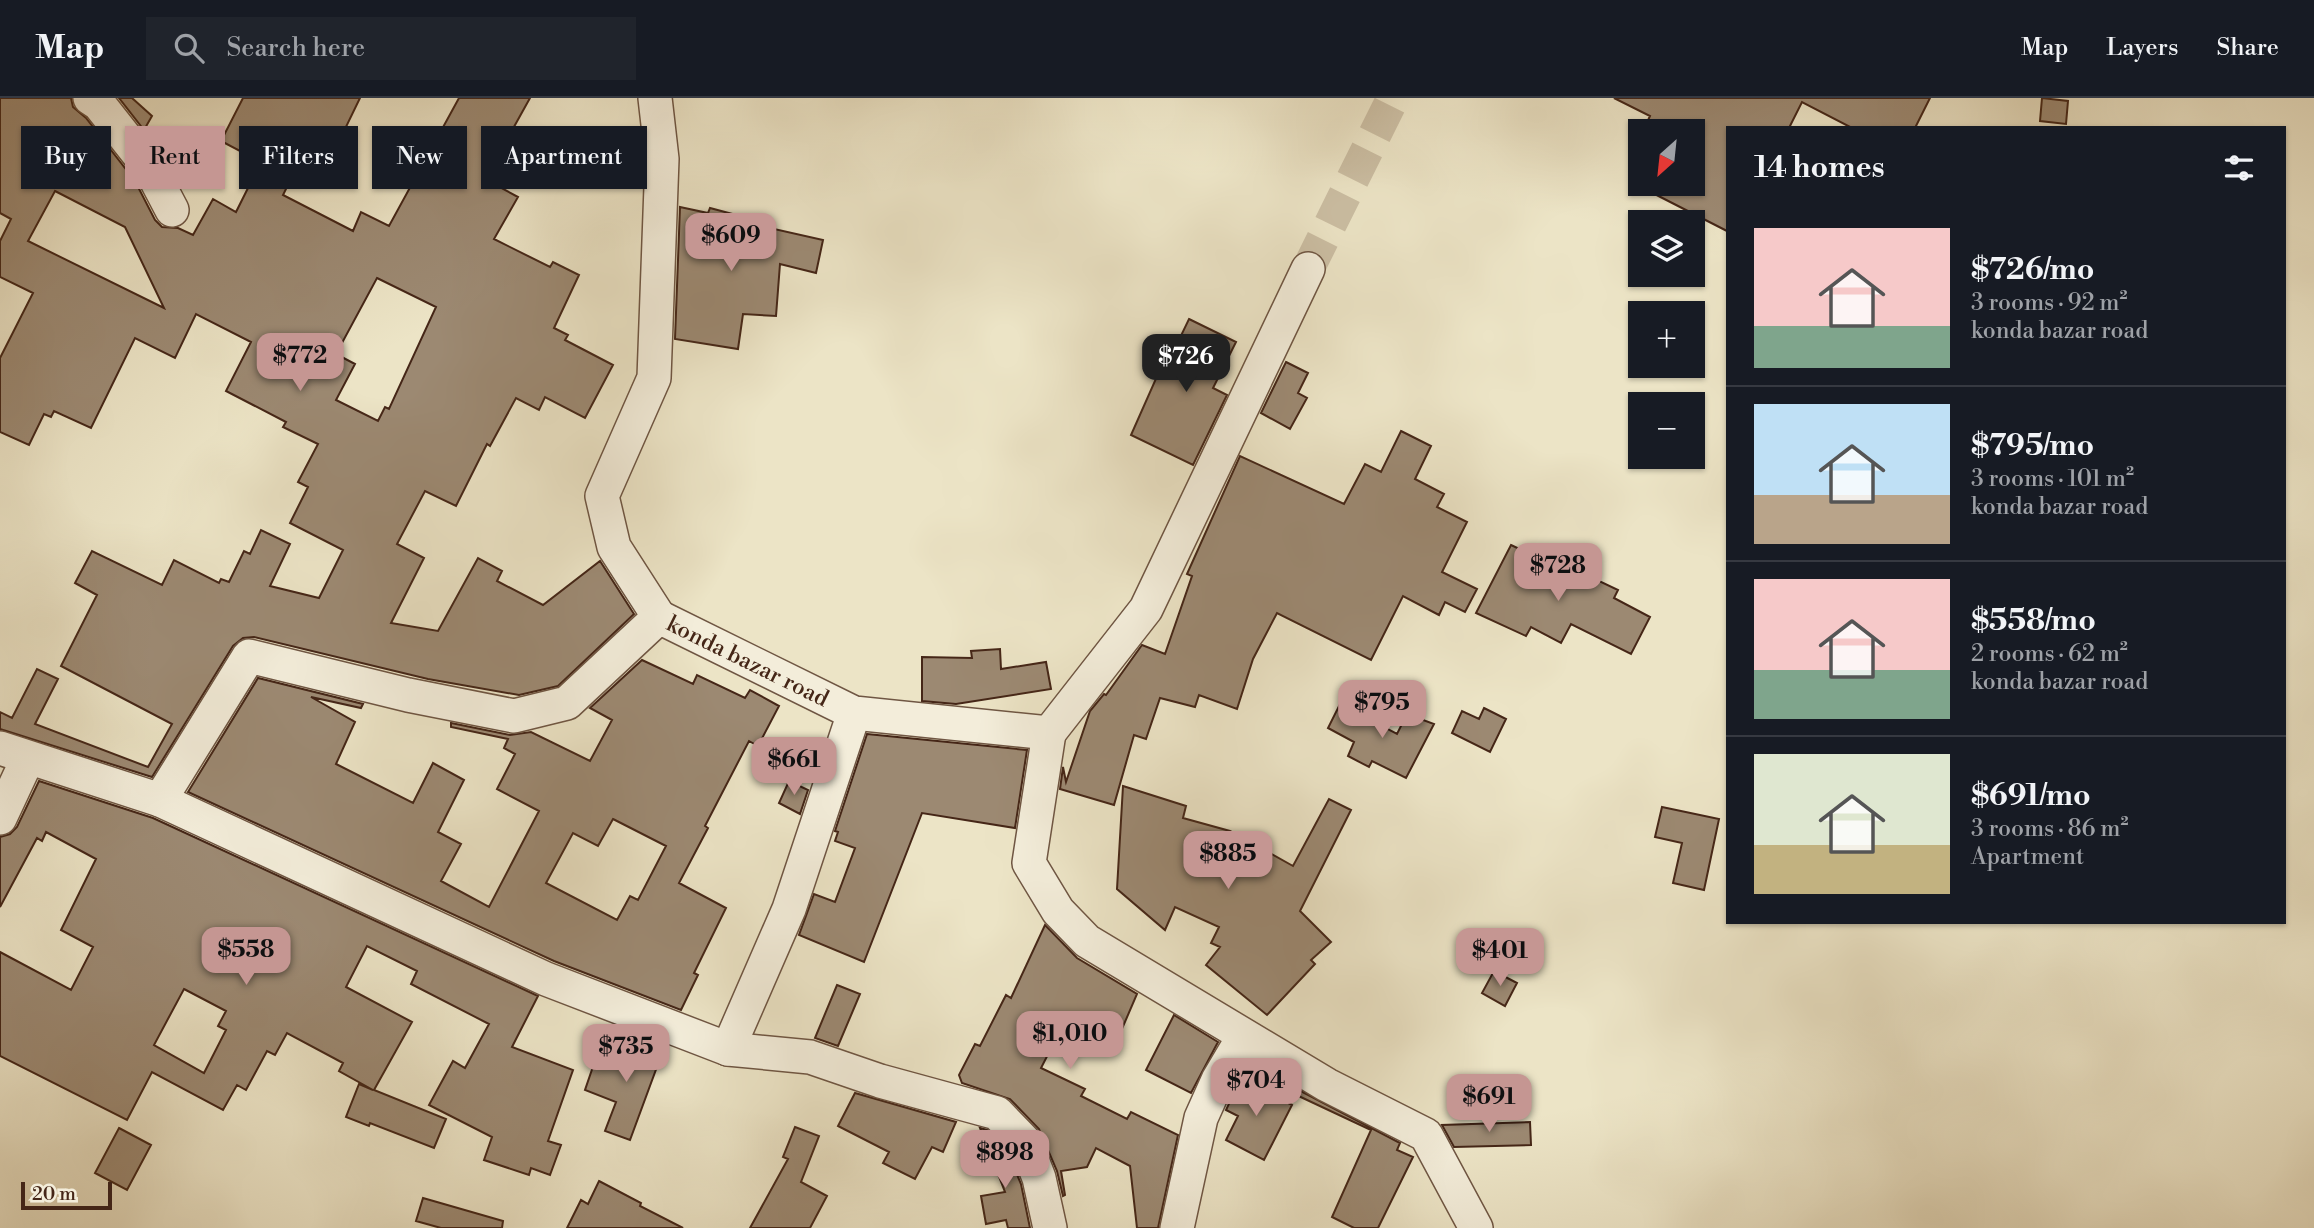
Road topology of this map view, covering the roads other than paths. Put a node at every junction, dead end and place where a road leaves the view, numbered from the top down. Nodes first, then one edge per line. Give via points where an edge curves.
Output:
1 (90, 98) edge
2 (655, 98) edge
3 (172, 210) dead end
4 (1308, 269) tunnel mouth
5 (659, 617) junction
6 (854, 713) junction
7 (1049, 733) junction
8 (14, 753) edge
9 (160, 800) junction
10 (0, 818) edge
11 (1244, 1036) junction
12 (728, 1049) junction
13 (1050, 1228) edge
14 (1177, 1228) edge
15 (1476, 1228) edge

1 - 3 street via 151,170
2 - 5 street via 662,159 654,377 602,496 614,547
4 - 7 street via 1146,609
5 - 6 street, konda bazar road
5 - 9 street, konda bazar road via 567,703 514,716 249,656
6 - 7 street, konda bazar road
6 - 12 street via 789,909
7 - 11 street via 1029,863 1058,911 1087,941
8 - 9 street
8 - 10 street
9 - 12 street via 545,979
11 - 14 street via 1201,1118
11 - 15 street via 1426,1135
12 - 13 street via 810,1057 997,1113 1025,1142

